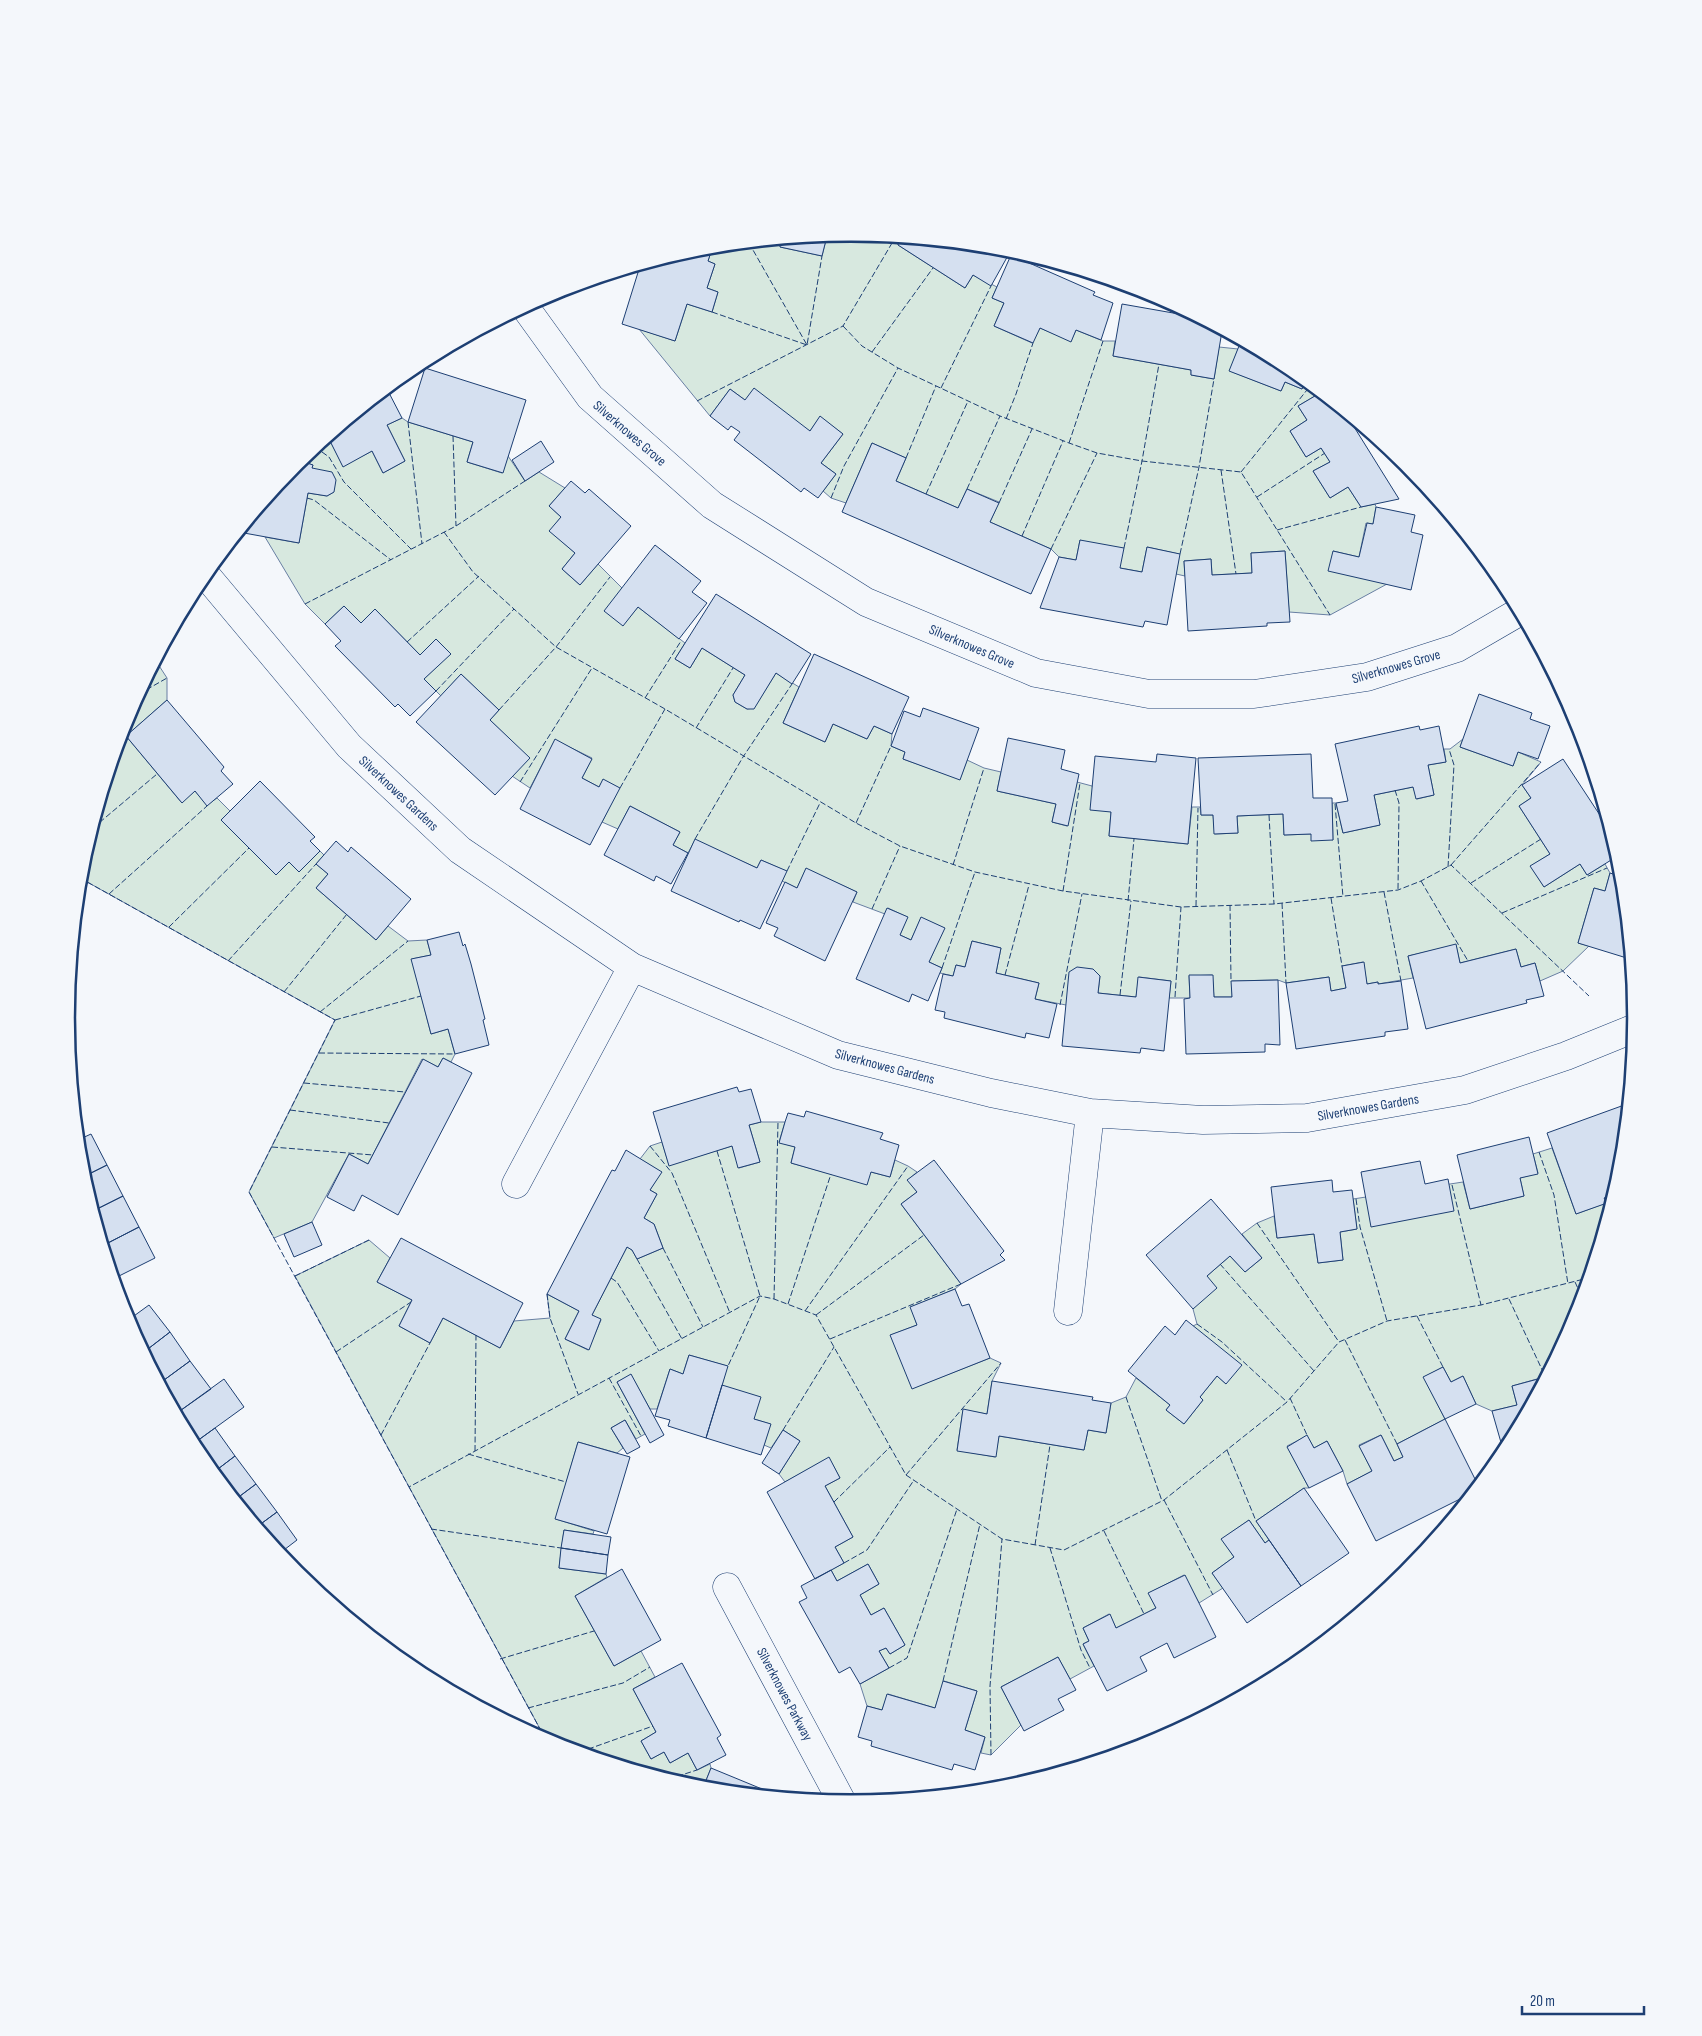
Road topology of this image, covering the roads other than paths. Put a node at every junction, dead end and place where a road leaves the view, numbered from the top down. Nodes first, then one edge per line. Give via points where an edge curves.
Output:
1 (529, 312) edge
2 (211, 581) edge
3 (1514, 615) edge
4 (632, 967) junction
5 (1626, 1031) edge
6 (1090, 1113) junction
7 (516, 1184) dead end
8 (1068, 1311) dead end
9 (727, 1587) dead end
10 (837, 1793) edge

1 - 3 street, Silverknowes Grove via 590,397 712,505 866,602 1036,673 1149,694 1254,694 1367,677 1457,648
2 - 4 street, Silverknowes Gardens via 349,746 460,850
4 - 6 street, Silverknowes Gardens via 838,1055 991,1093
4 - 7 street
5 - 6 street, Silverknowes Gardens via 1465,1090 1307,1118 1203,1120
6 - 8 street
9 - 10 street, Silverknowes Parkway

